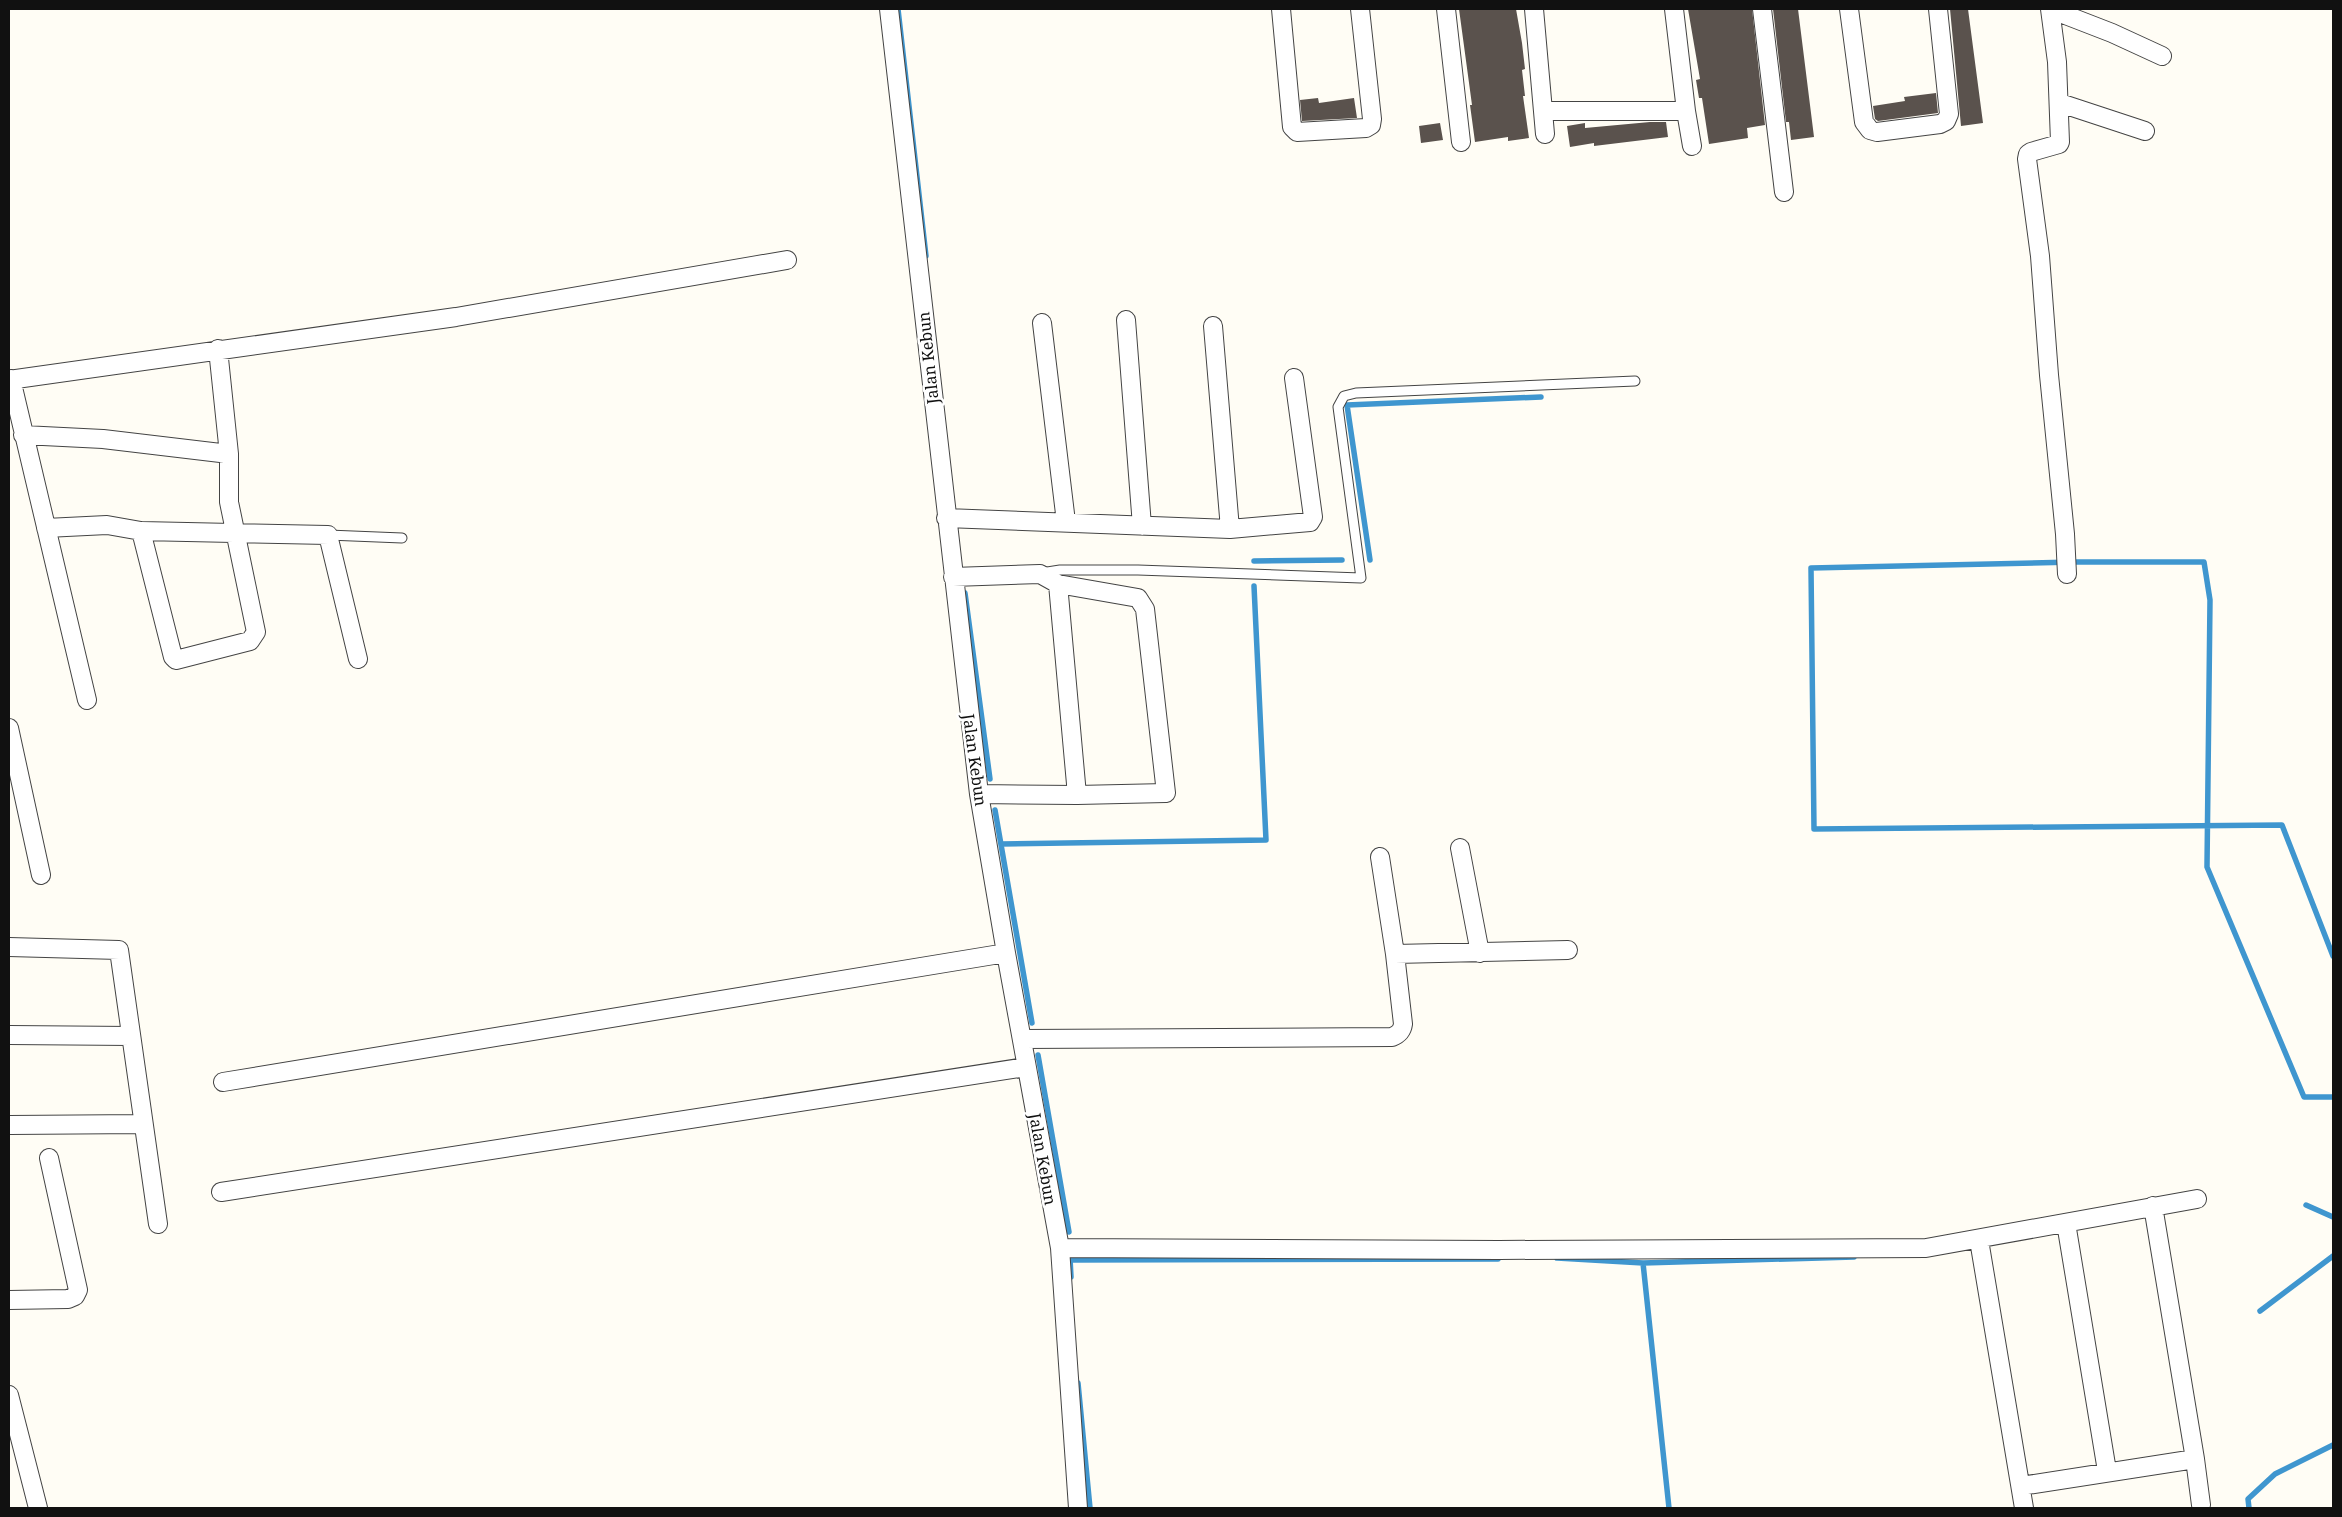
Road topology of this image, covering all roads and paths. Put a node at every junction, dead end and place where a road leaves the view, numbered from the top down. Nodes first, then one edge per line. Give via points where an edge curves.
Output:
1 (889, 9) edge
2 (1280, 9) edge
3 (1360, 9) edge
4 (1446, 9) edge
5 (1534, 9) edge
6 (1674, 9) edge
7 (1762, 9) edge
8 (1850, 9) edge
9 (1938, 9) edge
10 (2050, 9) edge
11 (2162, 56) dead end
12 (2060, 103) junction
13 (1543, 111) junction
14 (1686, 111) junction
15 (2145, 131) dead end
16 (1545, 134) dead end
17 (1461, 142) dead end
18 (1692, 146) dead end
19 (1784, 192) dead end
20 (787, 260) dead end
21 (1126, 320) dead end
22 (1042, 323) dead end
23 (1213, 326) dead end
24 (218, 349) junction
25 (1294, 378) dead end
26 (10, 379) edge
27 (1635, 381) dead end
28 (23, 435) junction
29 (229, 454) junction
30 (946, 518) junction
31 (1066, 522) junction
32 (1142, 526) junction
33 (46, 528) junction
34 (1230, 529) junction
35 (141, 531) junction
36 (234, 532) junction
37 (328, 535) junction
38 (402, 538) dead end
39 (1040, 574) junction
40 (2067, 574) dead end
41 (953, 577) junction
42 (1058, 584) junction
43 (358, 659) dead end
44 (87, 700) dead end
45 (9, 728) edge
46 (979, 794) junction
47 (1077, 796) junction
48 (1460, 848) dead end
49 (1380, 857) dead end
50 (41, 876) dead end
51 (9, 947) edge
52 (1568, 950) dead end
53 (1006, 953) junction
54 (1480, 953) junction
55 (1395, 954) junction
56 (9, 1035) edge
57 (131, 1036) junction
58 (1022, 1039) junction
59 (1026, 1067) junction
60 (223, 1082) dead end
61 (9, 1124) edge
62 (143, 1124) junction
63 (49, 1158) dead end
64 (221, 1192) dead end
65 (2196, 1199) dead end
66 (2153, 1206) junction
67 (2066, 1223) junction
68 (158, 1224) dead end
69 (1979, 1240) junction
70 (1060, 1248) junction
71 (9, 1300) edge
72 (9, 1395) edge
73 (2195, 1459) junction
74 (2107, 1471) junction
75 (2021, 1486) junction
76 (2201, 1504) dead end
77 (38, 1508) edge
78 (1078, 1508) edge
79 (2024, 1508) edge

1 - 30 street, Jalan Kebun
2 - 3 street via 1292,127 1297,132 1366,128 1371,125
4 - 17 street
5 - 13 street
6 - 14 street
7 - 19 street
8 - 9 street via 1864,122 1870,130 1878,132 1946,121 1949,114
10 - 11 street
10 - 12 street
12 - 15 street
12 - 40 street via 2060,143 2031,152 2027,159 2040,256
13 - 14 street
13 - 16 street
14 - 18 street
20 - 24 street via 456,317
21 - 32 street
22 - 31 street
23 - 34 street
24 - 26 street
24 - 29 street
25 - 34 street via 1313,517 1306,523
26 - 28 street
27 - 39 lane via 1344,396 1338,407 1361,578 1138,570 1060,570
28 - 29 street via 103,439
28 - 33 street
29 - 36 street via 229,494
30 - 31 street
30 - 41 street, Jalan Kebun
31 - 32 street
32 - 34 street
33 - 35 street via 106,525
33 - 44 street
35 - 36 street
35 - 36 street via 173,657 180,660 250,641 255,636
36 - 37 street
37 - 38 lane
37 - 43 street
39 - 41 street
39 - 42 street
41 - 46 street, Jalan Kebun
42 - 47 street
42 - 47 street via 1138,598 1142,603 1166,793
45 - 50 street
46 - 47 street
46 - 53 street, Jalan Kebun
48 - 54 street
49 - 55 street
51 - 57 street via 119,950
52 - 54 street
53 - 58 street, Jalan Kebun
53 - 60 street
54 - 55 street
55 - 58 street via 1403,1024 1392,1038
56 - 57 street
57 - 62 street
58 - 59 street, Jalan Kebun
59 - 64 street
59 - 70 street, Jalan Kebun
61 - 62 street
62 - 68 street
63 - 71 street via 78,1290 68,1299
65 - 66 street
66 - 67 street
66 - 73 street
67 - 69 street
67 - 74 street
69 - 70 street via 1920,1248
69 - 75 street
70 - 78 street, Jalan Kebun
72 - 77 street
73 - 74 street
73 - 76 street
74 - 75 street
75 - 79 street

